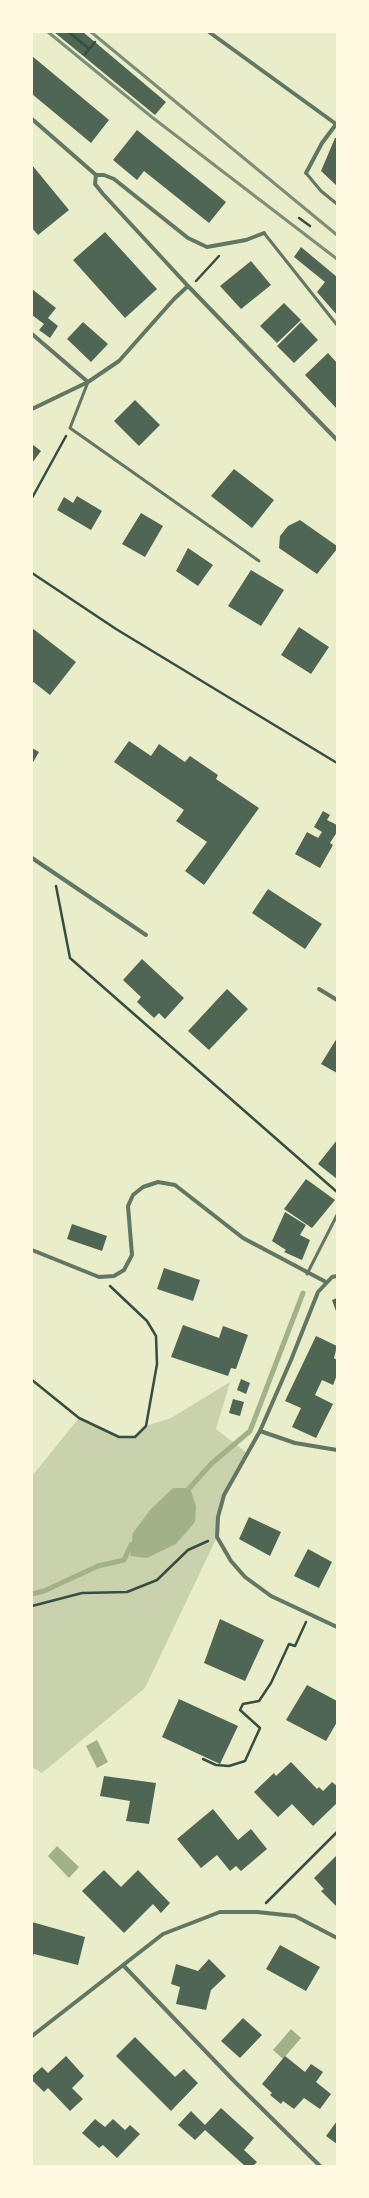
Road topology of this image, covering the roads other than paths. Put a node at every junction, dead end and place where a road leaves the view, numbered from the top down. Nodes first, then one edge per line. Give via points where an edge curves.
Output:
1 (210, 32) edge
2 (32, 119) edge
3 (336, 124) edge
4 (306, 173) joint
5 (96, 175) junction
6 (337, 204) edge
7 (264, 232) joint
8 (188, 286) junction
9 (337, 325) edge
10 (32, 334) edge
11 (88, 382) junction
12 (32, 409) edge
13 (337, 440) edge
14 (259, 561) dead end
15 (32, 858) edge
16 (146, 935) dead end
17 (319, 989) dead end
18 (337, 1000) edge
19 (337, 1215) edge
20 (32, 1250) edge
21 (307, 1274) junction
22 (337, 1276) edge
23 (326, 1282) junction
24 (260, 1431) junction
25 (337, 1450) edge
26 (337, 1627) edge
27 (337, 1938) edge
28 (124, 1965) junction
29 (32, 2036) edge
30 (320, 2166) edge

1 - 3 street
2 - 5 street
3 - 4 street via 322,143
4 - 6 lane via 321,191
5 - 7 street via 114,179 188,238 208,247 246,240
5 - 8 street via 96,184 103,194
7 - 9 lane
8 - 11 street via 119,361
8 - 13 street
10 - 11 street
11 - 12 street
11 - 14 lane via 70,428
15 - 16 street
17 - 18 street
19 - 21 lane
20 - 21 street via 99,1277 114,1276 124,1270 132,1255 128,1206 133,1195 143,1187 158,1182 175,1185 243,1238
21 - 23 street
22 - 23 street
23 - 24 street via 318,1292
24 - 25 street via 295,1443
24 - 26 street via 224,1495 218,1517 217,1537 231,1561 245,1577 272,1596
27 - 28 street via 294,1916 220,1912 163,1934
28 - 29 street
28 - 30 street via 234,2081

